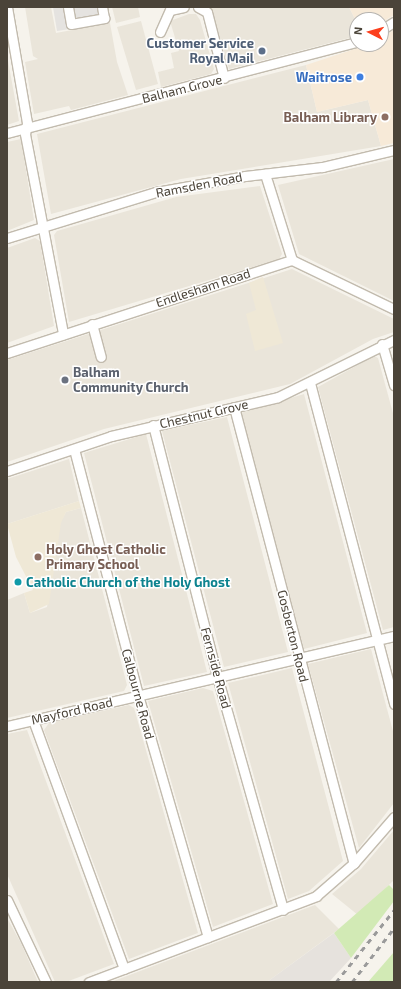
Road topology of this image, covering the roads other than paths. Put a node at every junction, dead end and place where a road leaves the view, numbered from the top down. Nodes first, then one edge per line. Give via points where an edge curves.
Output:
1 (7, 7) edge
2 (68, 7) edge
3 (102, 7) edge
4 (184, 7) edge
5 (198, 7) edge
6 (9, 28) edge
7 (160, 32) dead end
8 (349, 44) edge
9 (224, 78) junction
10 (26, 129) junction
11 (7, 133) edge
12 (394, 150) edge
13 (265, 174) junction
14 (45, 225) junction
15 (7, 238) edge
16 (292, 260) junction
17 (394, 309) edge
18 (92, 324) junction
19 (63, 334) junction
20 (394, 340) edge
21 (382, 344) junction
22 (7, 352) edge
23 (101, 357) dead end
24 (310, 383) junction
25 (394, 385) edge
26 (234, 407) junction
27 (153, 425) junction
28 (74, 449) junction
29 (7, 471) edge
30 (394, 636) edge
31 (377, 640) junction
32 (298, 658) junction
33 (217, 676) junction
34 (138, 695) junction
35 (394, 704) edge
36 (33, 720) junction
37 (7, 726) edge
38 (394, 817) edge
39 (354, 863) junction
40 (7, 900) edge
41 (283, 910) junction
42 (208, 937) junction
43 (124, 969) junction
44 (46, 982) edge
45 (89, 982) edge

1 - 6 street
2 - 3 street via 71,24 104,18
4 - 7 street via 170,10
5 - 9 street via 207,12
6 - 10 street
8 - 9 street, Balham Grove
9 - 10 street, Balham Grove
10 - 11 street, Balham Grove
10 - 14 street
12 - 13 street, Ramsden Road via 329,166
13 - 14 street, Ramsden Road via 156,192
13 - 16 street
14 - 15 street, Ramsden Road
14 - 19 street
16 - 17 street
16 - 18 street, Endlesham Road
18 - 19 street, Endlesham Road
18 - 23 street
19 - 22 street, Endlesham Road
20 - 21 street, Chestnut Grove
21 - 24 street, Chestnut Grove
21 - 25 street
24 - 26 street, Chestnut Grove via 278,397
24 - 31 street
26 - 27 street, Chestnut Grove
26 - 32 street, Gosberton Road
27 - 28 street, Chestnut Grove
27 - 33 street, Fernside Road
28 - 29 street, Chestnut Grove
28 - 34 street, Calbourne Road
30 - 31 street, Mayford Road
31 - 32 street, Mayford Road
31 - 35 street
32 - 33 street, Mayford Road
32 - 39 street, Gosberton Road
33 - 34 street, Mayford Road
33 - 41 street, Fernside Road
34 - 36 street, Mayford Road
34 - 42 street, Calbourne Road
36 - 37 street, Mayford Road
36 - 43 street
38 - 39 street
39 - 41 street via 316,896
40 - 44 street
41 - 42 street
42 - 43 street
43 - 45 street

